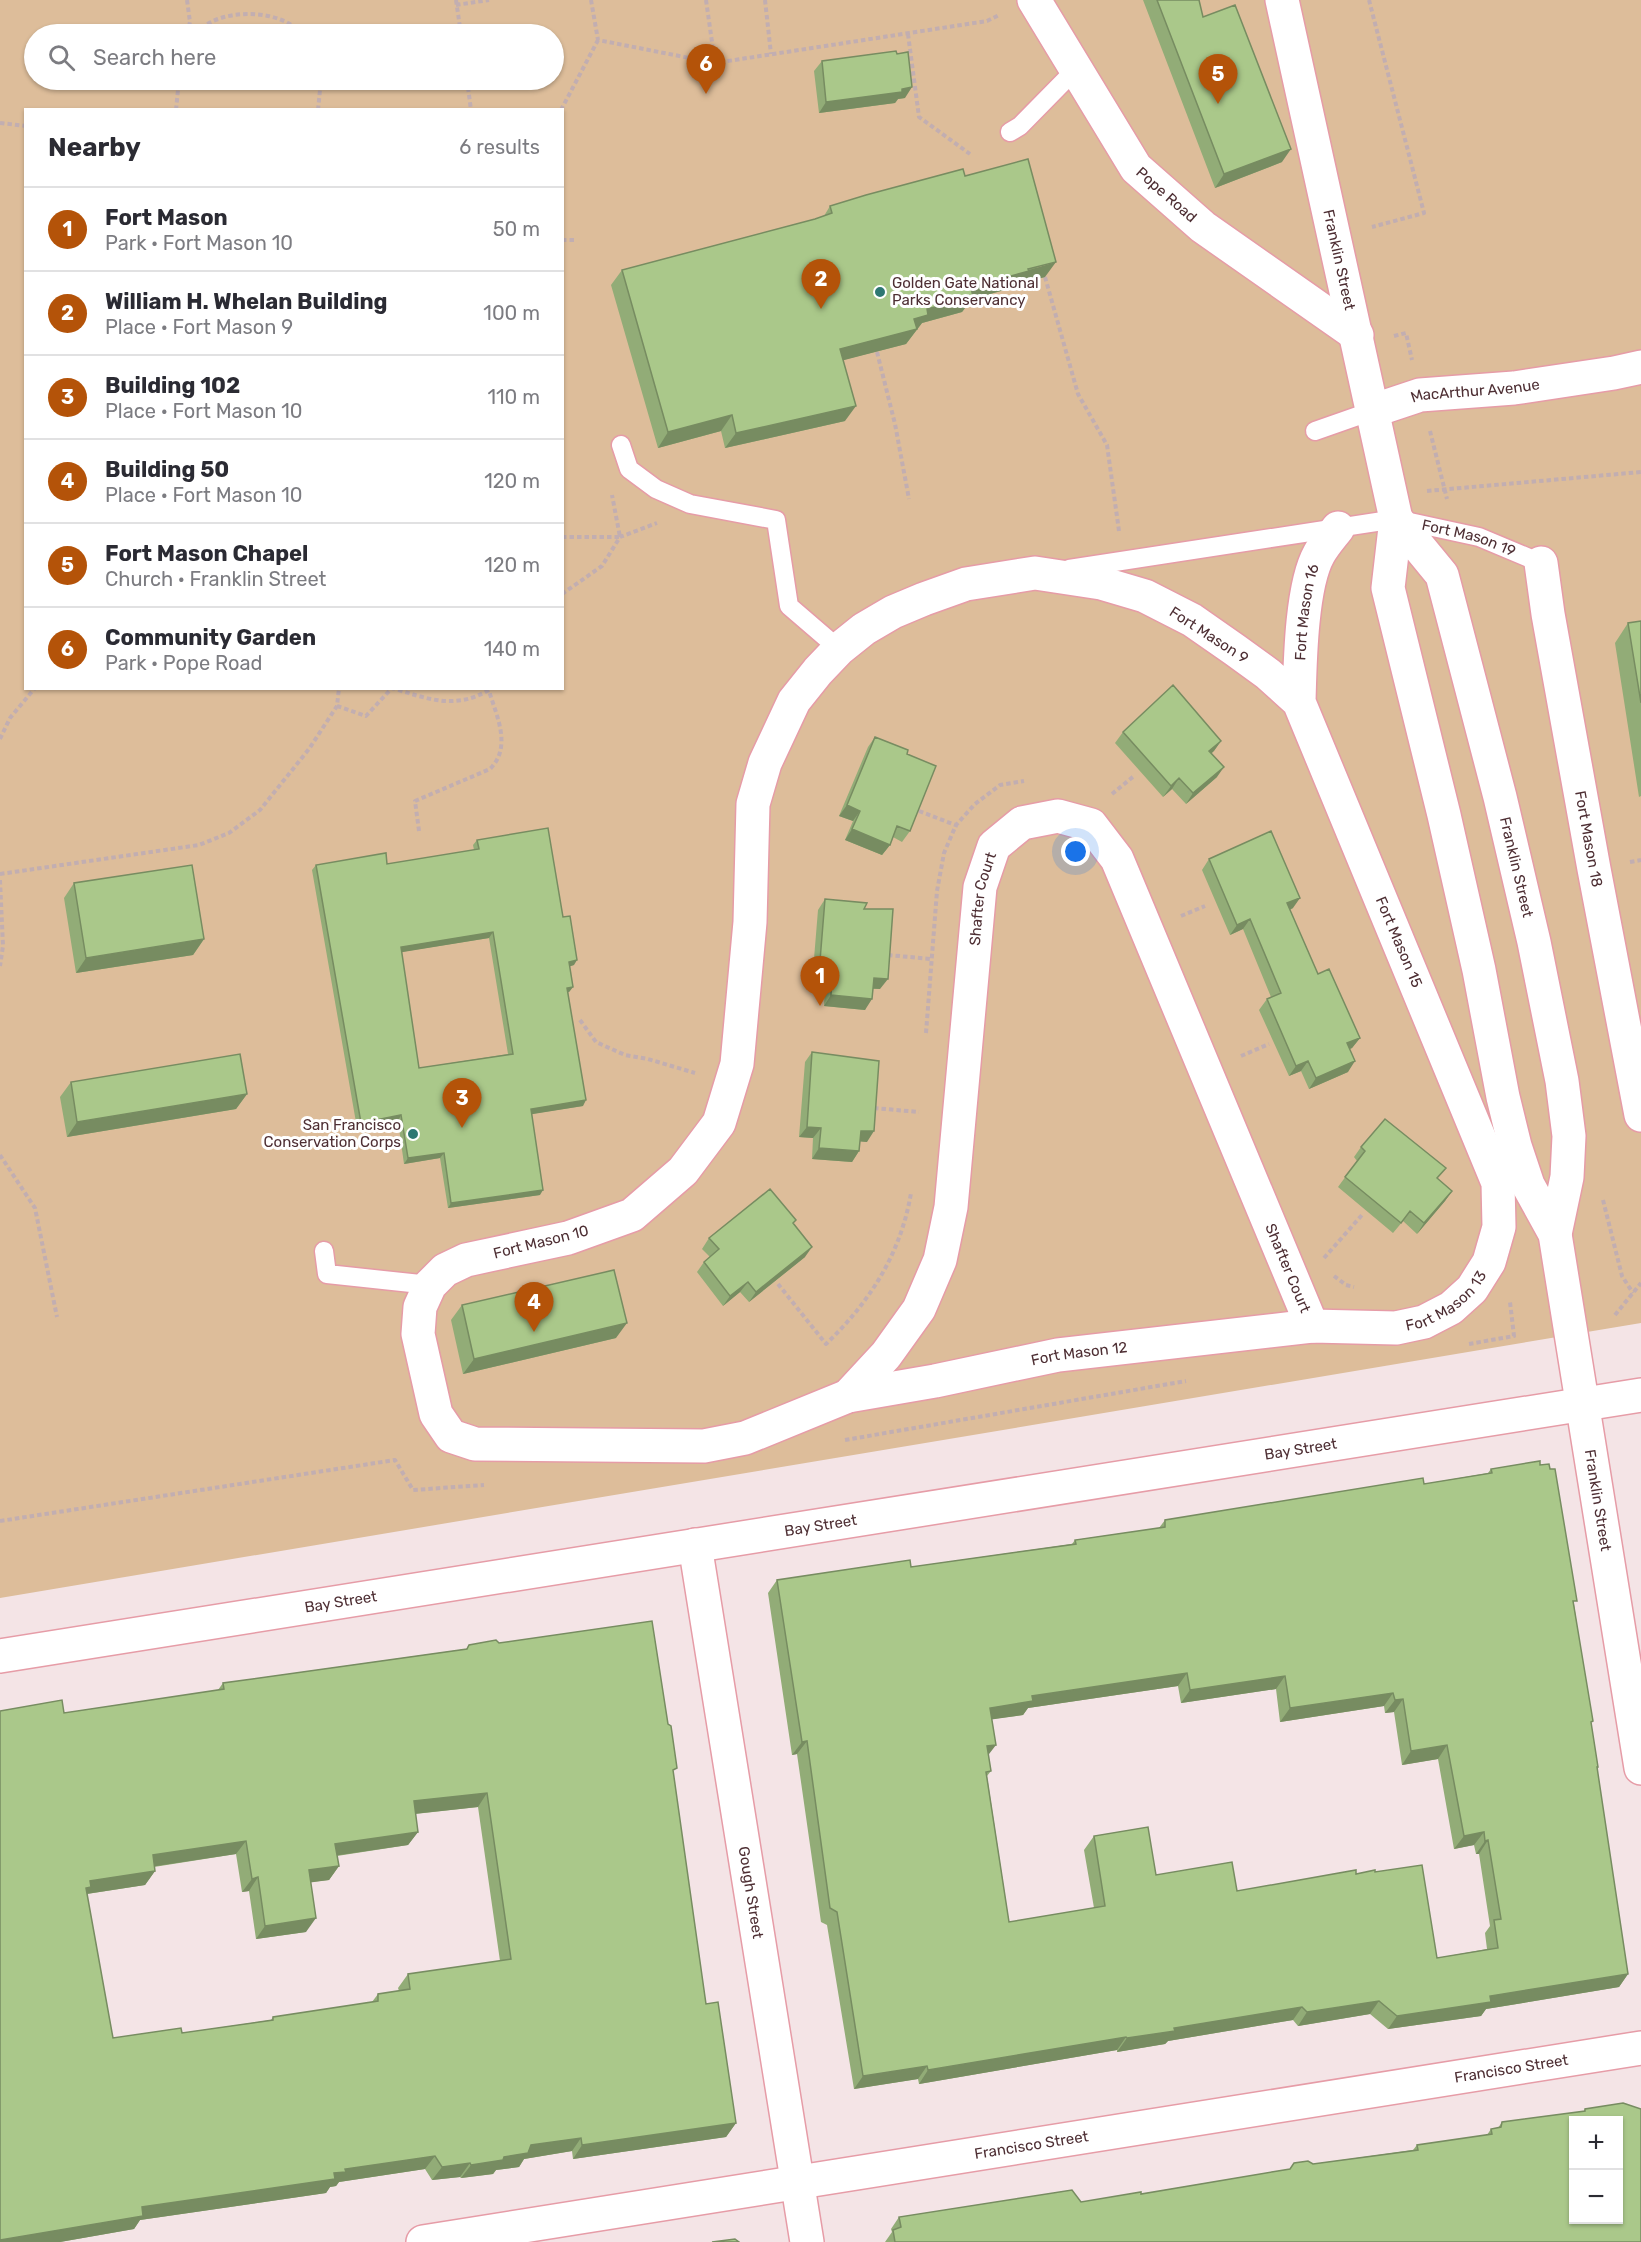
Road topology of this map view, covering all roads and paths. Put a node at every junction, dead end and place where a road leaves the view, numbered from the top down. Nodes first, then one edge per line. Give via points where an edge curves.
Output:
1 (188, 0) edge
2 (489, 0) edge
3 (591, 0) edge
4 (706, 0) edge
5 (765, 0) edge
6 (1034, 0) edge
7 (1282, 0) edge
8 (1369, 0) edge
9 (456, 3) edge
10 (1001, 14) dead end
11 (189, 24) edge
12 (208, 24) edge
13 (289, 24) edge
14 (459, 24) edge
15 (908, 34) junction
16 (598, 40) junction
17 (771, 54) junction
18 (715, 63) junction
19 (1076, 69) junction
20 (177, 90) edge
21 (320, 90) edge
22 (468, 90) edge
23 (176, 108) edge
24 (318, 108) edge
25 (471, 108) edge
26 (562, 108) edge
27 (0, 123) edge
28 (24, 126) edge
29 (1010, 132) dead end
30 (970, 154) dead end
31 (1372, 227) dead end
32 (564, 240) edge
33 (575, 240) dead end
34 (1045, 277) edge
35 (1357, 335) junction
36 (877, 352) edge
37 (1641, 367) edge
38 (1372, 411) junction
39 (1315, 431) dead end
40 (621, 445) dead end
41 (1641, 472) edge
42 (909, 499) dead end
43 (690, 504) junction
44 (1393, 507) junction
45 (1338, 528) junction
46 (564, 537) edge
47 (620, 537) junction
48 (1123, 561) junction
49 (1541, 563) joint
50 (1035, 573) junction
51 (564, 593) edge
52 (839, 649) junction
53 (33, 690) edge
54 (339, 690) edge
55 (390, 690) edge
56 (398, 690) edge
57 (490, 690) edge
58 (1299, 702) junction
59 (337, 706) junction
60 (0, 739) edge
61 (1134, 776) dead end
62 (1031, 780) dead end
63 (1111, 795) dead end
64 (919, 811) edge
65 (957, 825) junction
66 (419, 831) dead end
67 (967, 831) dead end
68 (0, 874) edge
69 (0, 879) edge
70 (888, 955) edge
71 (932, 959) junction
72 (938, 959) dead end
73 (0, 966) edge
74 (580, 1020) dead end
75 (925, 1041) dead end
76 (1269, 1044) dead end
77 (1239, 1056) dead end
78 (732, 1081) junction
79 (874, 1108) edge
80 (1641, 1115) edge
81 (918, 1123) dead end
82 (0, 1155) edge
83 (1498, 1183) joint
84 (912, 1189) dead end
85 (1362, 1215) dead end
86 (1555, 1234) junction
87 (324, 1251) dead end
88 (1320, 1264) dead end
89 (1330, 1272) dead end
90 (1641, 1283) edge
91 (778, 1284) edge
92 (430, 1285) junction
93 (1364, 1289) dead end
94 (1615, 1315) dead end
95 (57, 1317) dead end
96 (1312, 1326) junction
97 (1641, 1395) edge
98 (848, 1396) junction
99 (1582, 1404) junction
100 (695, 1545) junction
101 (0, 1656) edge
102 (1641, 1768) edge
103 (1641, 2048) edge
104 (798, 2182) junction
105 (423, 2242) edge
106 (807, 2242) edge

1 - 11 path
2 - 9 path
3 - 16 path
4 - 18 path
5 - 17 path
6 - 19 street, Pope Road
7 - 35 street, Franklin Street
8 - 31 path via 1424,213
9 - 14 path
10 - 15 path via 987,21
12 - 13 path via 233,15 267,15
15 - 17 path
15 - 30 path via 919,117
16 - 18 path
16 - 26 path
17 - 18 path
19 - 29 lane
19 - 35 street, Pope Road via 1136,168 1203,227
20 - 23 path
21 - 24 path
22 - 25 path
27 - 28 path
32 - 33 path
34 - 48 path via 1078,394 1107,445
35 - 38 street, Franklin Street
36 - 42 path via 896,424
37 - 38 street, MacArthur Avenue via 1514,388 1420,395
38 - 39 lane, MacArthur Avenue
38 - 44 street, Franklin Street
40 - 43 lane via 629,469 656,489
41 - 44 path
43 - 47 path via 656,524
43 - 52 lane via 776,520 789,606
44 - 45 lane
44 - 49 lane, Fort Mason 19
44 - 86 street, Franklin Street via 1389,588 1477,958 1513,1136 1528,1185
44 - 86 street, Franklin Street via 1443,575 1534,942 1569,1136 1567,1177
45 - 48 lane
45 - 58 street, Fort Mason 16 via 1318,554 1311,573 1300,652
46 - 47 path
47 - 51 path via 602,566
48 - 50 lane
49 - 80 street, Fort Mason 18
50 - 52 street, Fort Mason 9 via 966,584 924,599 864,629
50 - 58 street, Fort Mason 9 via 1101,583 1145,596 1192,620 1268,674
52 - 78 street, Fort Mason 10 via 795,701 765,763 753,804 750,922 737,1064
53 - 60 path via 10,718
54 - 59 path
55 - 59 path via 366,716
56 - 57 path via 447,701 474,699
57 - 66 path via 502,742 499,761 490,770 415,801
58 - 83 street, Fort Mason 15
59 - 68 path via 309,749 260,810 229,833 199,845
61 - 63 path
62 - 65 path via 1000,785 975,804
64 - 65 path
65 - 67 path
65 - 71 path via 944,853
69 - 73 path
70 - 71 path
71 - 72 path
71 - 75 path
74 - 78 path via 596,1042 626,1055
76 - 77 path
78 - 92 street, Fort Mason 10 via 719,1123 683,1171 633,1215 568,1238 466,1260 445,1270
79 - 81 path via 919,1112
82 - 95 path via 35,1208
83 - 96 street, Fort Mason 13 via 1499,1227 1489,1262 1472,1289 1451,1308 1424,1322 1395,1328
84 - 91 path via 907,1216 888,1265 868,1298 826,1344
85 - 88 path
86 - 99 street, Franklin Street
87 - 92 lane via 327,1274
89 - 93 path via 1346,1285
90 - 94 path
92 - 98 street via 420,1307 418,1334 436,1414 451,1436 475,1444 704,1446 745,1438
96 - 98 street, Fort Mason 12 via 1058,1355
96 - 98 street, Shafter Court via 1117,859 1092,825 1058,816 1022,823 994,846 980,886 951,1207 940,1260 919,1309 886,1355
97 - 99 street, Bay Street
99 - 100 street, Bay Street
99 - 102 street, Franklin Street
100 - 101 street, Bay Street
100 - 104 street, Gough Street
103 - 104 street, Francisco Street
104 - 105 street, Francisco Street
104 - 106 street, Gough Street

